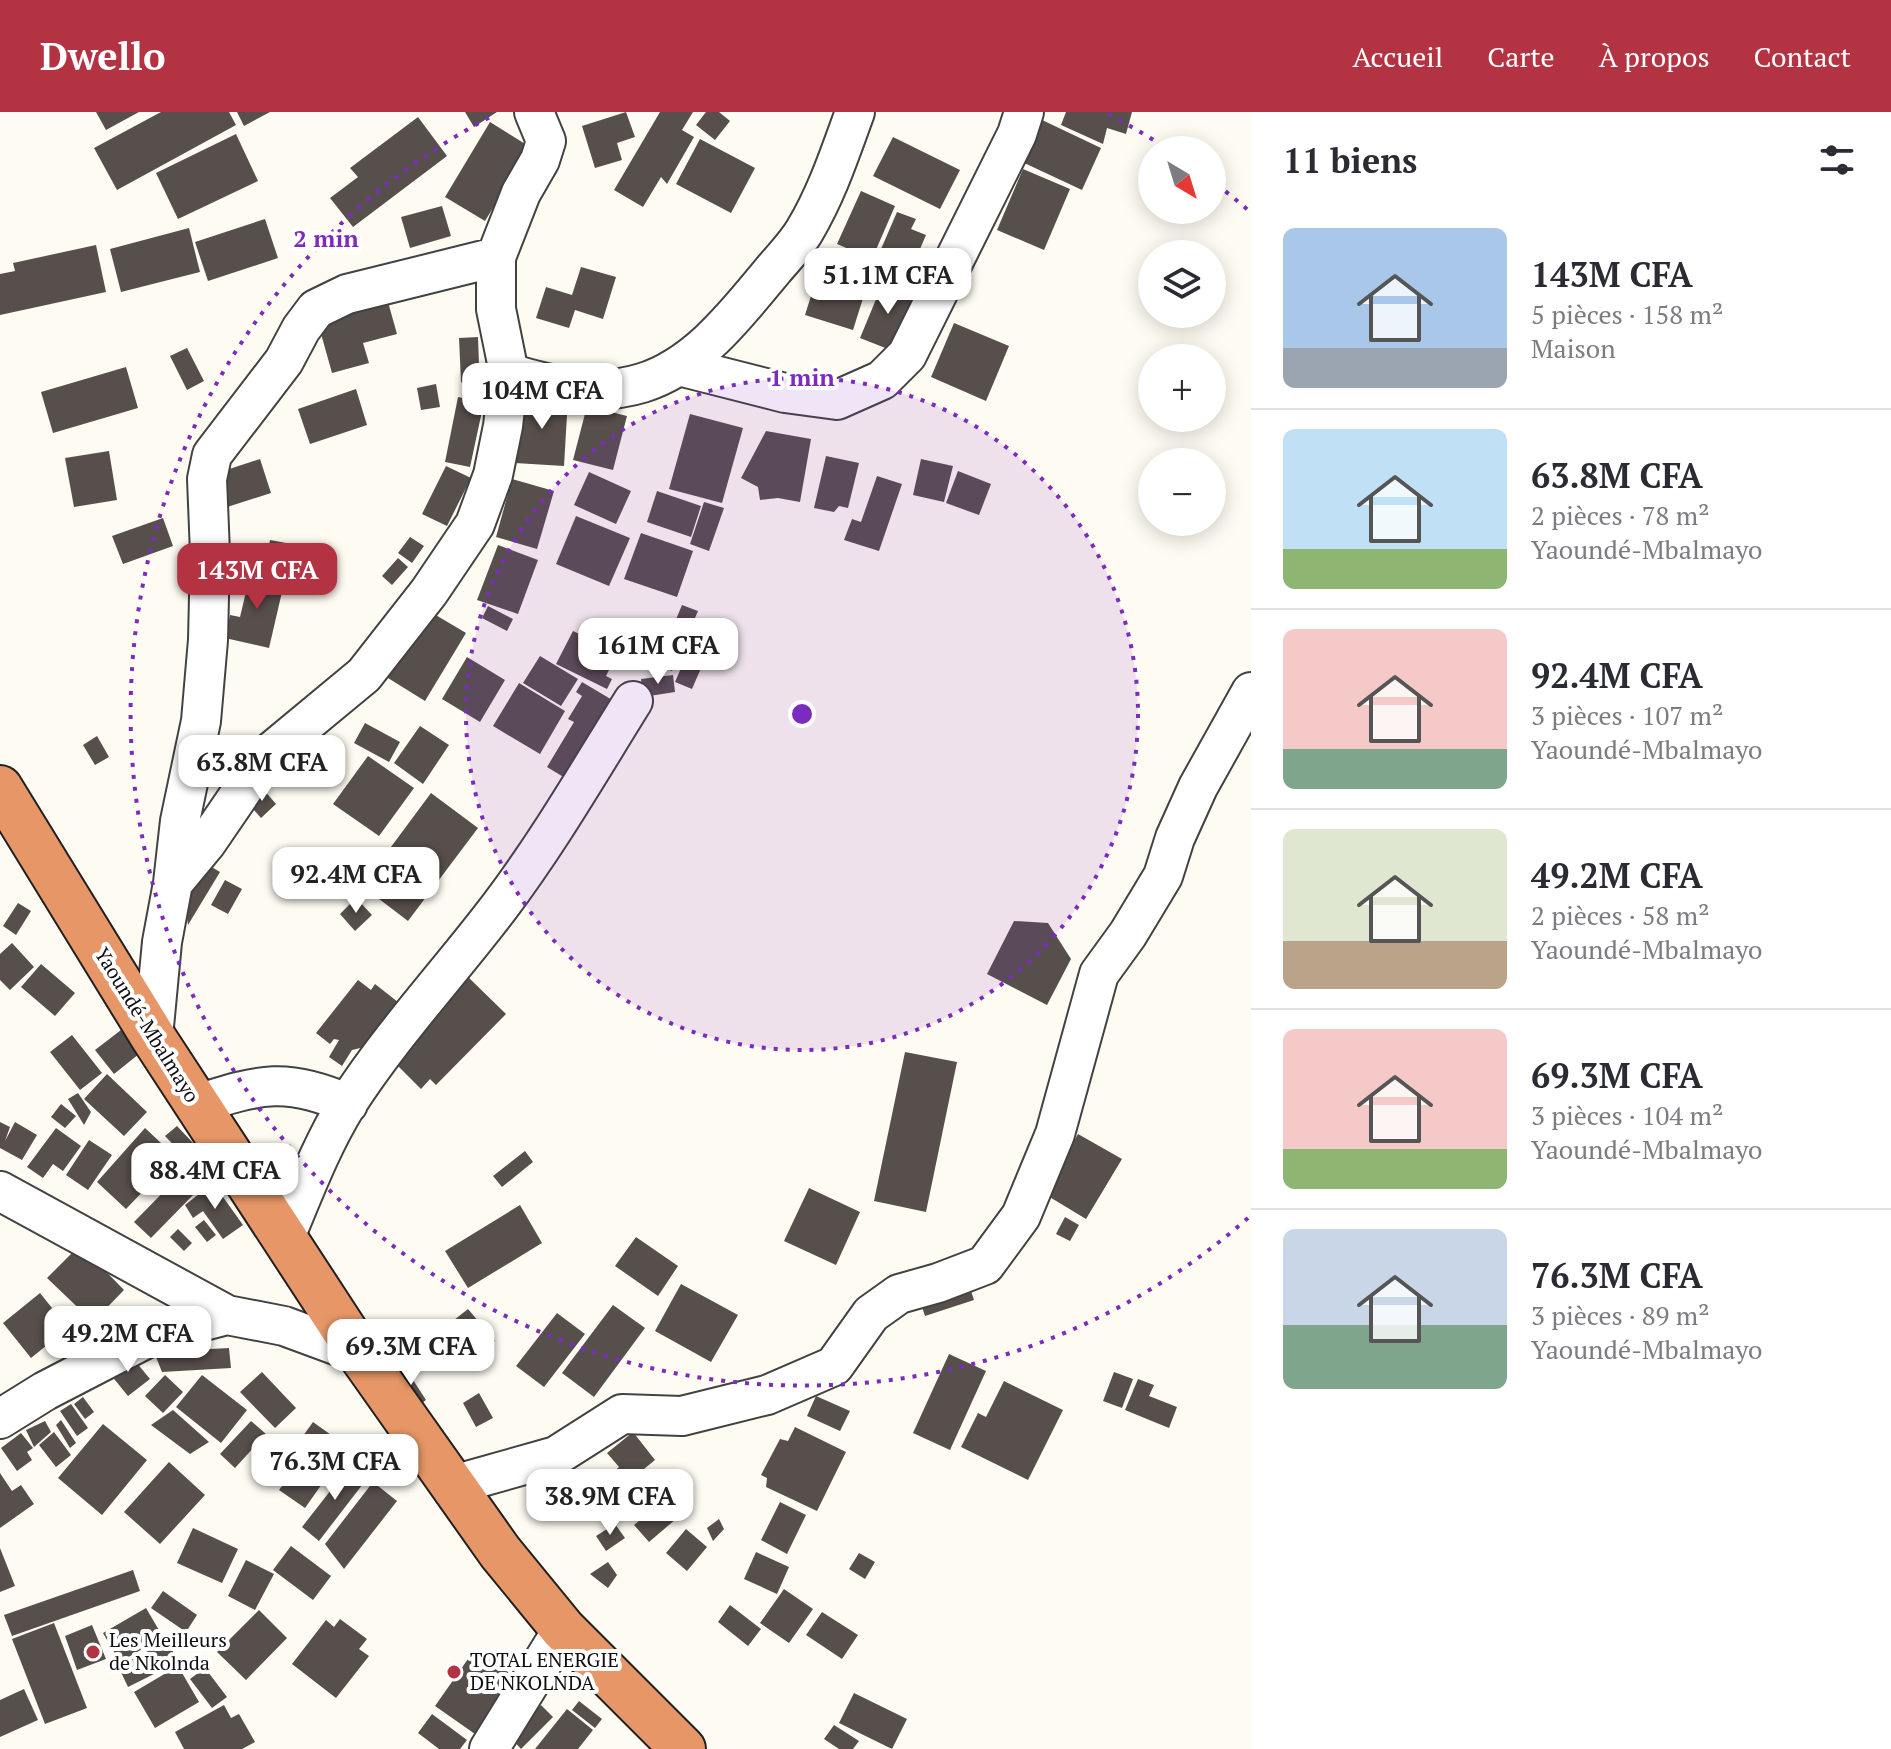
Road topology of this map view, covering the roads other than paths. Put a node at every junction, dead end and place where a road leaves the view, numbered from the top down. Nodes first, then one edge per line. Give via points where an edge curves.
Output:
1 (534, 112) edge
2 (855, 112) edge
3 (1024, 112) edge
4 (496, 257) junction
5 (679, 366) junction
6 (509, 373) junction
7 (1251, 692) edge
8 (633, 701) dead end
9 (0, 788) edge
10 (173, 883) junction
11 (153, 1037) junction
12 (197, 1104) junction
13 (348, 1104) junction
14 (0, 1191) edge
15 (285, 1237) junction
16 (227, 1315) junction
17 (360, 1354) junction
18 (0, 1419) edge
19 (453, 1485) junction
20 (563, 1629) junction
21 (489, 1749) edge
22 (683, 1749) edge

1 - 4 street via 546,141
2 - 5 street via 829,186 804,234 732,321
3 - 5 street via 907,355 882,380 837,400 785,393
4 - 6 street via 496,309
4 - 10 street via 347,294 316,309 284,361 212,455 207,479 208,640 201,721
5 - 6 street via 641,383 597,390 549,385
6 - 10 street via 493,475 475,524 364,675 265,757
7 - 19 street via 1198,787 1163,876 1099,974 1055,1134 1021,1216 985,1265 899,1294 871,1314 834,1366 767,1395 682,1416 622,1414 556,1456
8 - 13 street via 502,904
9 - 11 highway, Yaoundé-Mbalmayo
10 - 11 street
11 - 12 highway, Yaoundé-Mbalmayo
12 - 13 street via 281,1084
12 - 15 highway, Yaoundé-Mbalmayo
13 - 15 street
14 - 16 street
15 - 17 highway, Yaoundé-Mbalmayo
16 - 17 street via 284,1326
16 - 18 street via 155,1334
17 - 19 highway, Yaoundé-Mbalmayo
19 - 20 highway, Yaoundé-Mbalmayo
20 - 21 street
20 - 22 highway, Yaoundé-Mbalmayo

